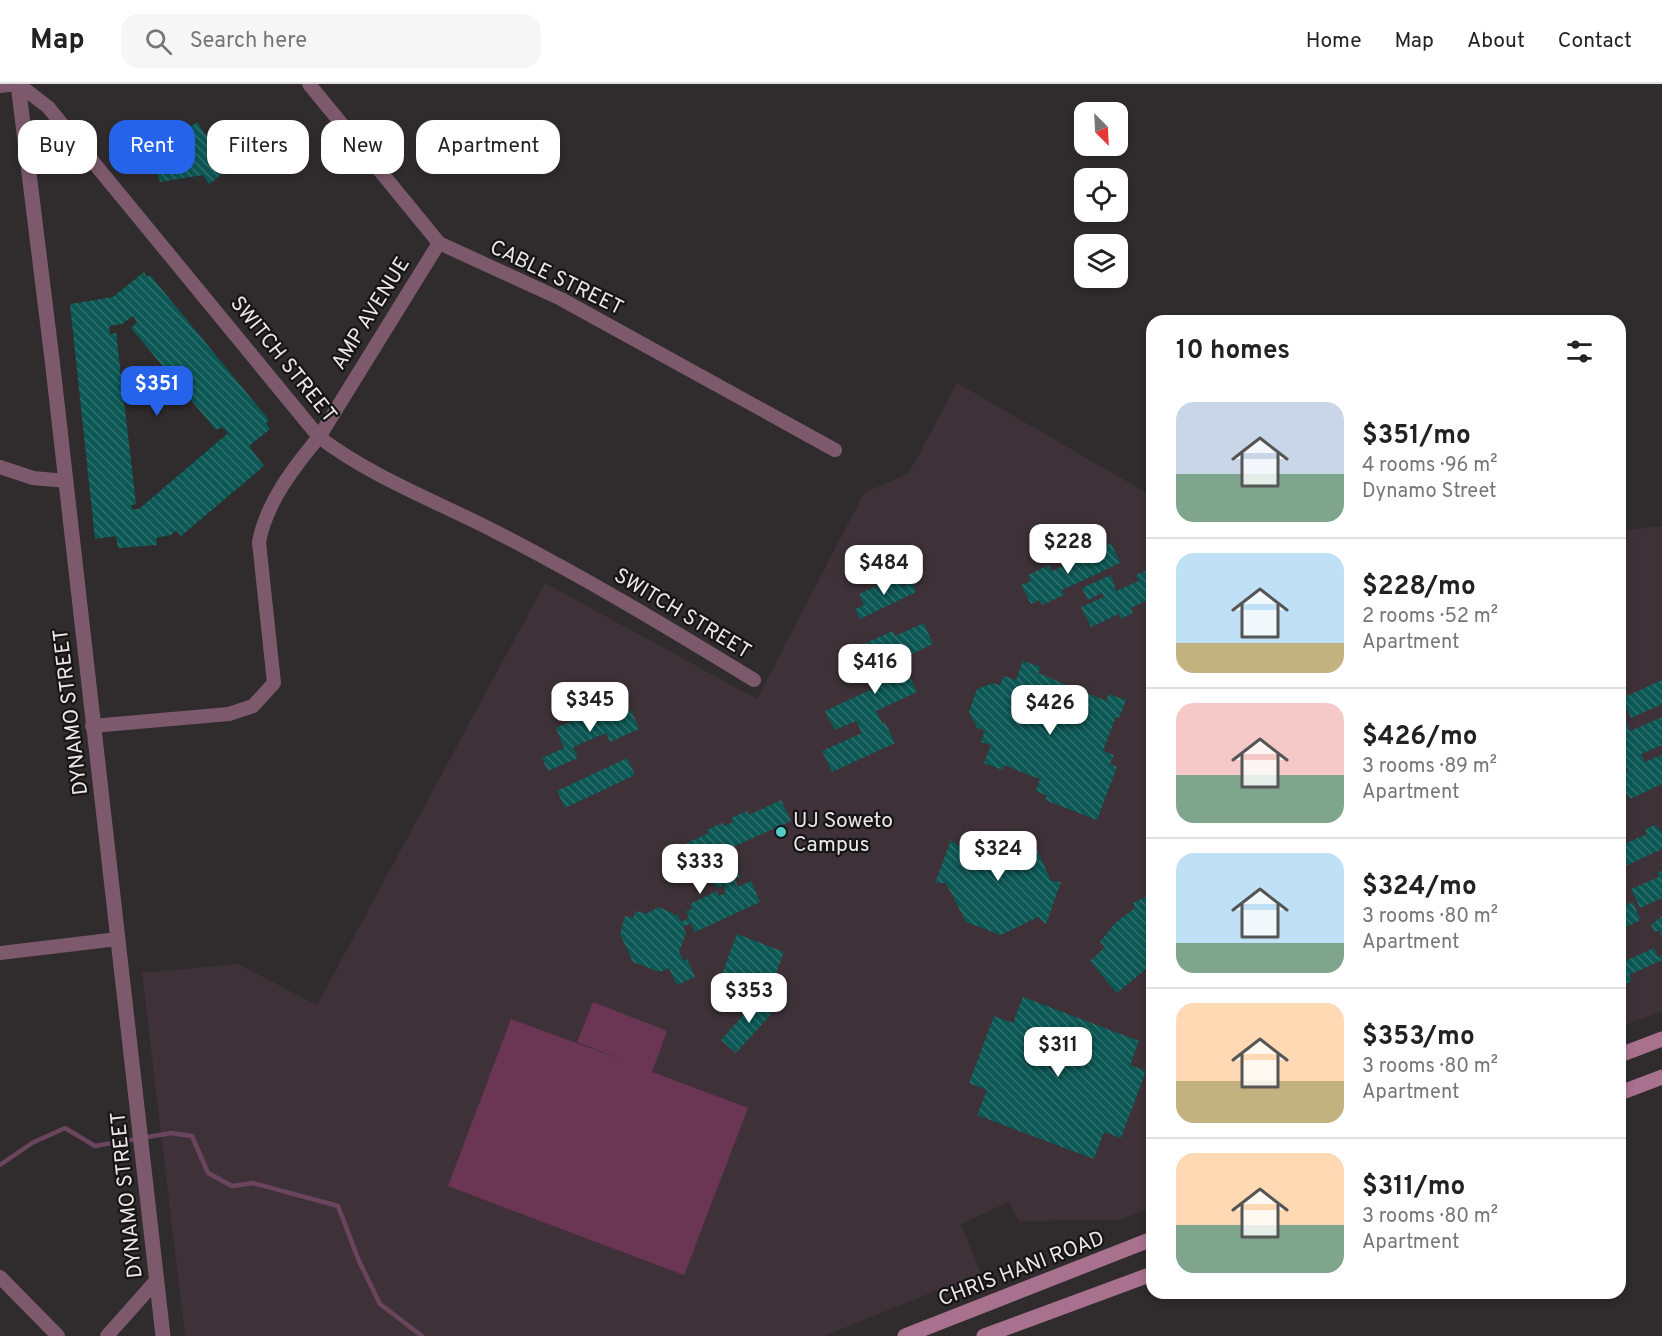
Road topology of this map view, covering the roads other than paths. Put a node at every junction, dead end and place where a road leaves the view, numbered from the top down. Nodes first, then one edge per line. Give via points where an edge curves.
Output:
1 (18, 84) edge
2 (309, 84) edge
3 (0, 86) edge
4 (439, 243) junction
5 (319, 437) junction
6 (835, 450) dead end
7 (0, 467) edge
8 (66, 481) junction
9 (754, 680) dead end
10 (92, 726) junction
11 (118, 939) junction
12 (0, 954) edge
13 (1662, 1039) edge
14 (1626, 1053) edge
15 (1662, 1077) edge
16 (1626, 1091) edge
17 (1146, 1241) edge
18 (1146, 1276) edge
19 (0, 1277) edge
20 (155, 1282) junction
21 (58, 1336) edge
22 (107, 1336) edge
23 (162, 1336) edge
24 (905, 1336) edge
25 (984, 1336) edge

1 - 3 street
1 - 5 street, SWITCH STREET via 58,119
1 - 8 street, DYNAMO STREET
2 - 4 street, CABLE STREET
4 - 5 street, AMP AVENUE
4 - 6 street, CABLE STREET via 561,299
5 - 9 street, SWITCH STREET via 389,481 603,589
5 - 10 street, AMP AVENUE via 300,459 263,520 259,542 274,683 253,706 229,714
7 - 8 street via 33,478
8 - 10 street, DYNAMO STREET
10 - 11 street, DYNAMO STREET
11 - 12 street
11 - 20 street, DYNAMO STREET
13 - 14 main road
15 - 16 main road
17 - 24 main road, CHRIS HANI ROAD
18 - 25 main road
19 - 21 street
20 - 22 street
20 - 23 street, DYNAMO STREET

